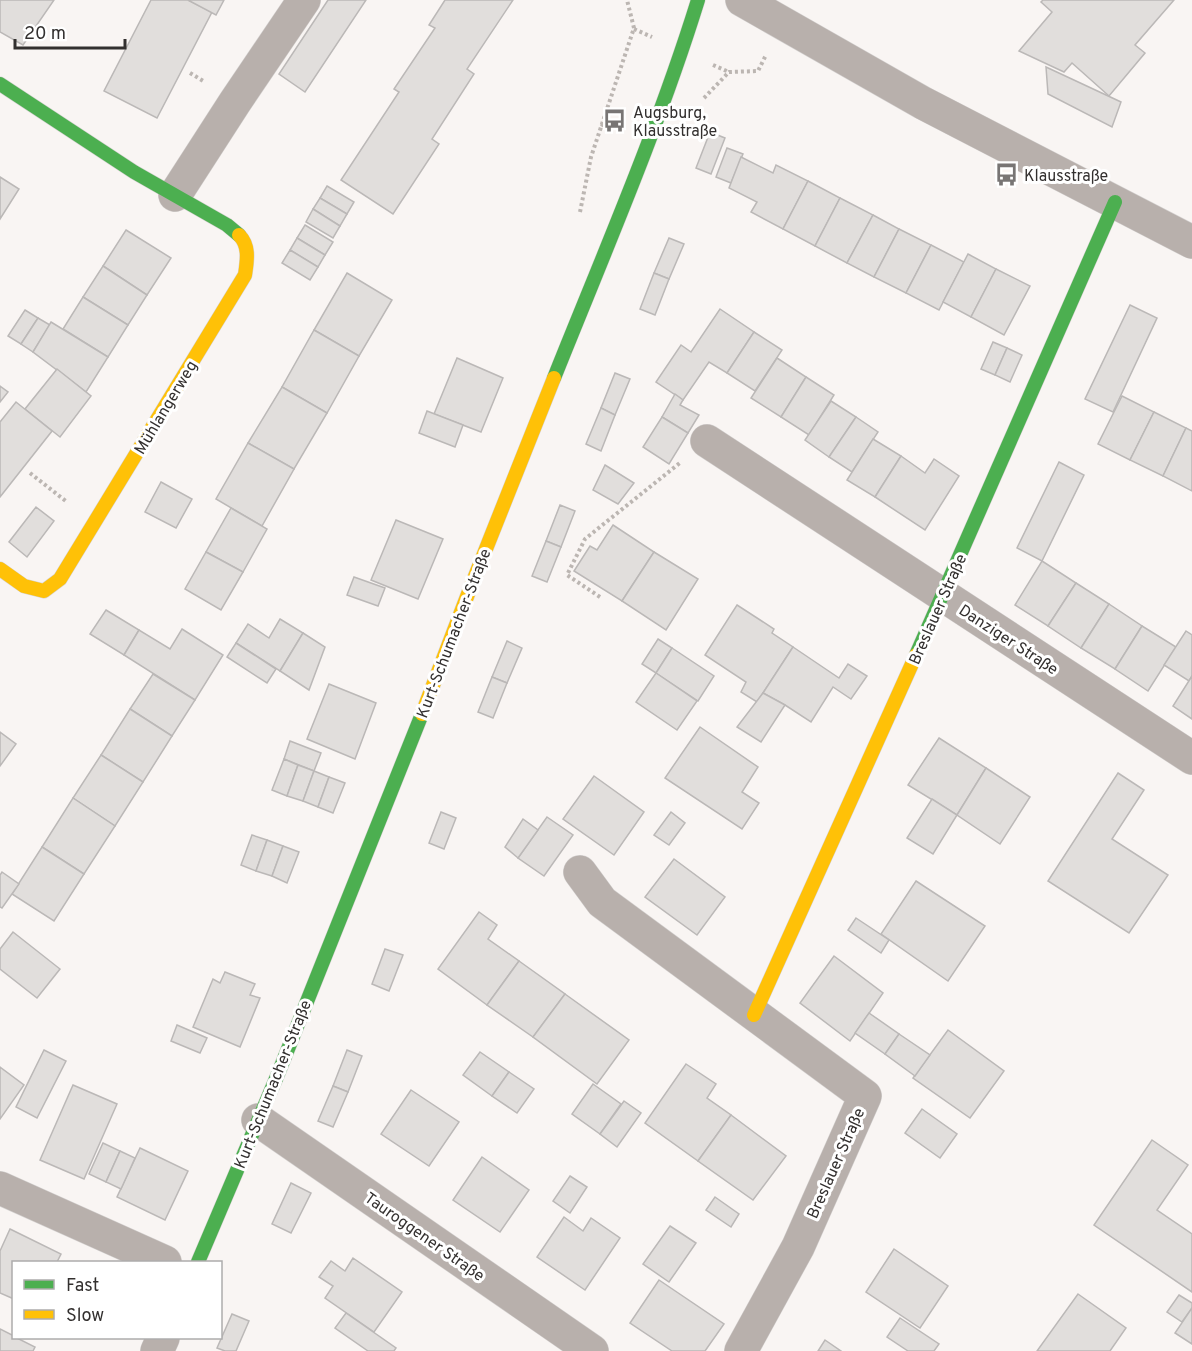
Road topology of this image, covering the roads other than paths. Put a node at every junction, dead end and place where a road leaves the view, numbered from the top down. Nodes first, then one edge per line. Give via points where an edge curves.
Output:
1 (304, 0) edge
2 (698, 0) edge
3 (742, 0) edge
4 (0, 84) edge
5 (175, 195) junction
6 (1115, 202) junction
7 (1192, 242) edge
8 (707, 441) road end
9 (0, 569) edge
10 (943, 596) junction
11 (1192, 758) edge
12 (580, 872) dead end
13 (754, 1015) junction
14 (258, 1120) junction
15 (0, 1188) edge
16 (161, 1261) edge
17 (199, 1261) edge
18 (592, 1351) edge
19 (741, 1351) edge

1 - 5 street
2 - 14 street, Kurt-Schumacher-Straße via 636,174
3 - 6 street via 923,103
4 - 5 street, Mühlangerweg
5 - 9 street, Mühlangerweg via 242,238 248,255 245,274 60,579 44,591 24,586
6 - 7 street
6 - 10 street, Breslauer Straße
8 - 10 street, Danziger Straße
10 - 11 street, Danziger Straße
10 - 13 street, Breslauer Straße
12 - 13 street, Breslauer Straße via 602,902
13 - 19 street, Breslauer Straße via 865,1096 798,1247
14 - 17 street, Kurt-Schumacher-Straße
14 - 18 street, Tauroggener Straße
15 - 16 street

